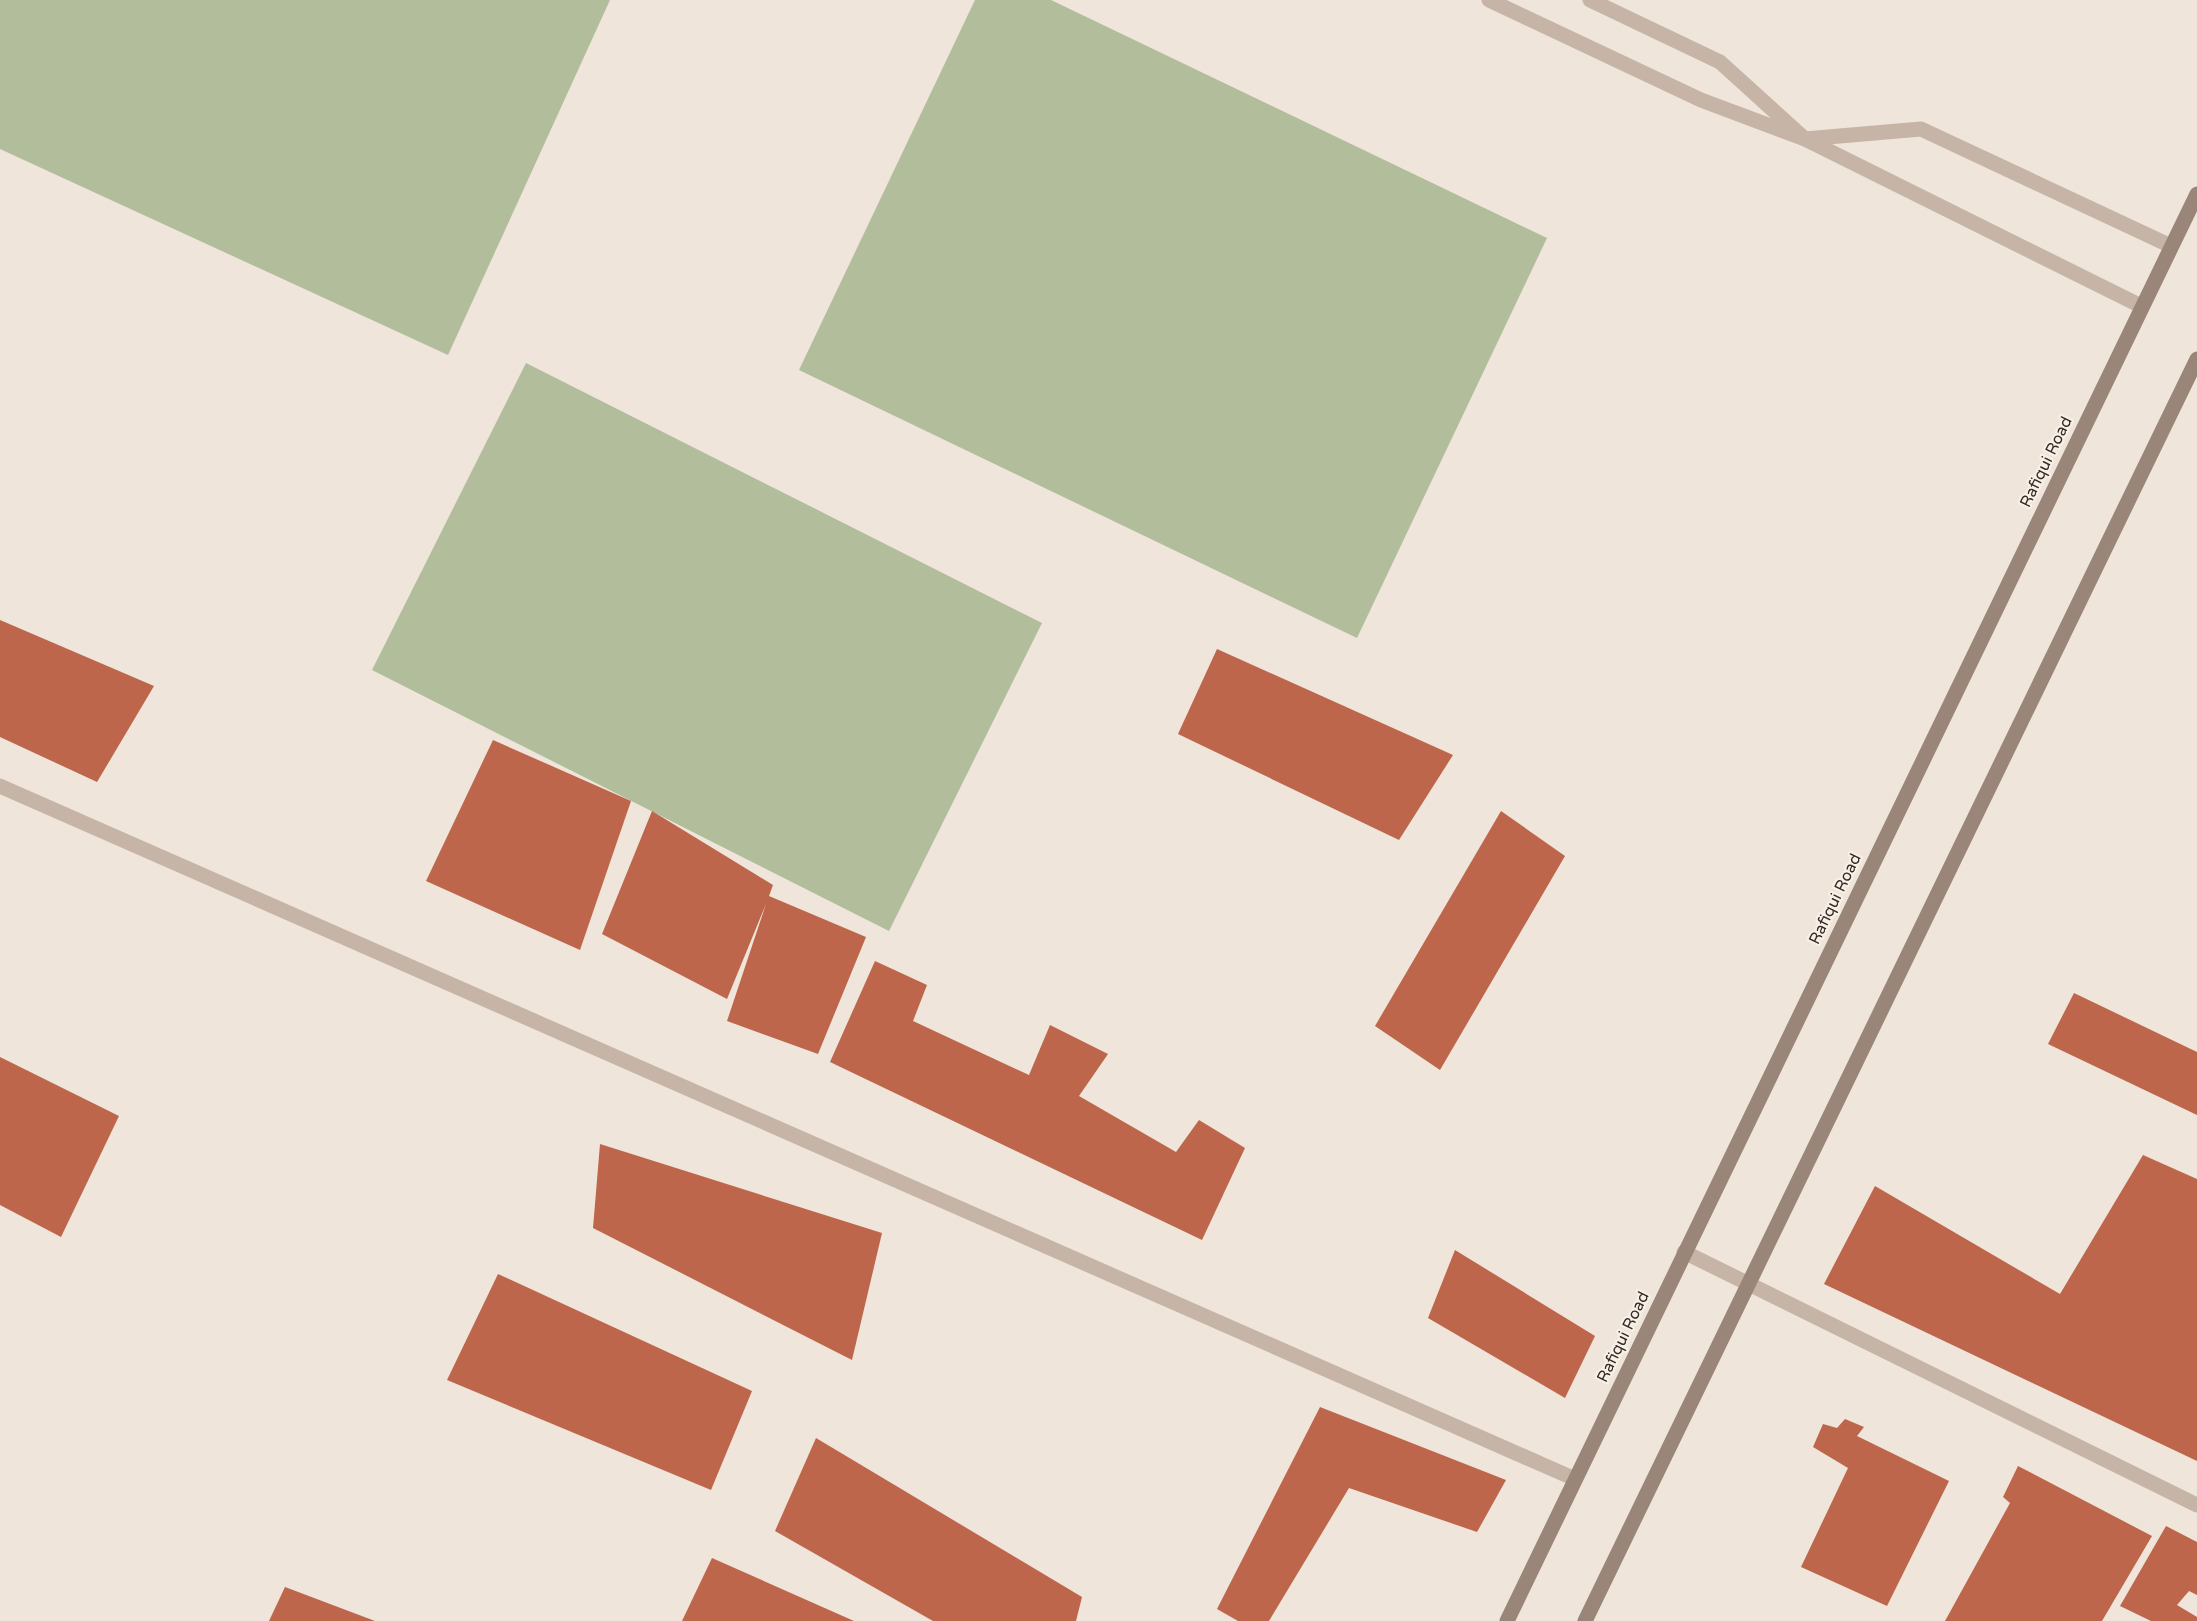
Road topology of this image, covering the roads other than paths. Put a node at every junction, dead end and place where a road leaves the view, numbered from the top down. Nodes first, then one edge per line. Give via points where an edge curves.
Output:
1 (1490, 0) edge
2 (1590, 0) edge
3 (1805, 139) junction
4 (2197, 194) edge
5 (2171, 246) junction
6 (2141, 306) junction
7 (2197, 358) edge
8 (0, 786) edge
9 (1684, 1252) junction
10 (1749, 1283) junction
11 (1575, 1479) junction
12 (2197, 1505) edge
13 (1506, 1621) edge
14 (1585, 1621) edge

1 - 3 street via 1701,99
2 - 3 street via 1720,62
3 - 5 street via 1921,129
3 - 6 street
4 - 5 street, Rafiqui Road
5 - 6 street, Rafiqui Road
6 - 9 street, Rafiqui Road
7 - 10 street
8 - 11 street
9 - 10 street
9 - 11 street, Rafiqui Road
10 - 12 street
10 - 14 street
11 - 13 street, Rafiqui Road

